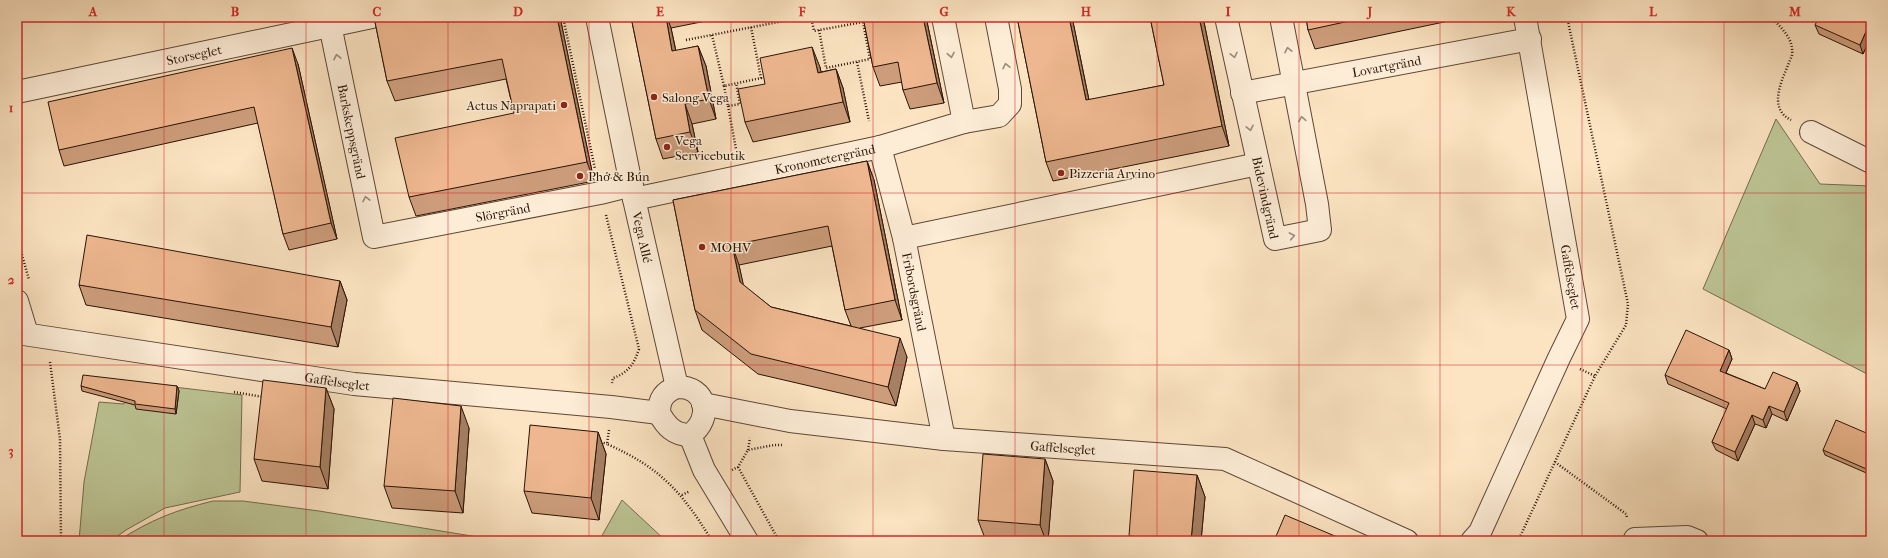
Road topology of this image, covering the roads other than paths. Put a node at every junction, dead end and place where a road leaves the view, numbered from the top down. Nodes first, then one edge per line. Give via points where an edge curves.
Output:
1 (372, 17) edge
2 (597, 17) edge
3 (943, 17) edge
4 (996, 17) edge
5 (1226, 17) edge
6 (1281, 17) edge
7 (1525, 17) edge
8 (331, 21) edge
9 (1530, 39) junction
10 (1295, 83) junction
11 (17, 92) edge
12 (1242, 93) junction
13 (964, 122) junction
14 (1811, 132) road end
15 (880, 147) junction
16 (1871, 162) edge
17 (1258, 164) junction
18 (633, 192) junction
19 (374, 237) joint
20 (904, 238) junction
21 (17, 302) edge
22 (22, 333) edge
23 (677, 387) junction
24 (703, 404) junction
25 (659, 413) junction
26 (690, 435) junction
27 (944, 439) junction
28 (1635, 539) road end
29 (747, 541) edge
30 (1407, 541) edge
31 (1472, 541) edge
32 (1697, 541) edge

1 - 8 street, Storseglet
2 - 18 street, Vega Allé
3 -> 13 street
13 -> 4 street, Kronometergränd via 999,116 1010,104 1010,89
5 -> 12 street, Bidevindgränd
10 -> 6 street, Bidevindgränd
7 - 9 street, Gaffelseglet
8 - 11 street, Storseglet
19 -> 8 street, Barkskeppsgränd
9 - 10 street, Lovartgränd
9 - 31 street, Gaffelseglet via 1578,319 1480,532
10 - 12 street, Lovartgränd
17 -> 10 street, Bidevindgränd via 1275,239 1320,230
12 -> 17 street, Bidevindgränd
13 - 15 street, Kronometergränd
14 - 16 street
15 - 18 street, Kronometergränd
15 - 20 street, Fribordsgränd
17 - 20 street
18 - 19 street, Slörgränd via 600,193
18 - 23 street, Vega Allé
20 - 27 street, Fribordsgränd
21 - 22 street
22 - 25 street, Gaffelseglet via 354,384
23 - 24 street via 693,390
23 - 25 street via 667,391 661,398
24 - 26 street via 702,424
24 - 27 street, Gaffelseglet via 790,421
25 - 26 street via 676,433
26 - 29 street via 704,470
27 - 30 street, Gaffelseglet via 1225,459
28 - 32 street via 1687,537

